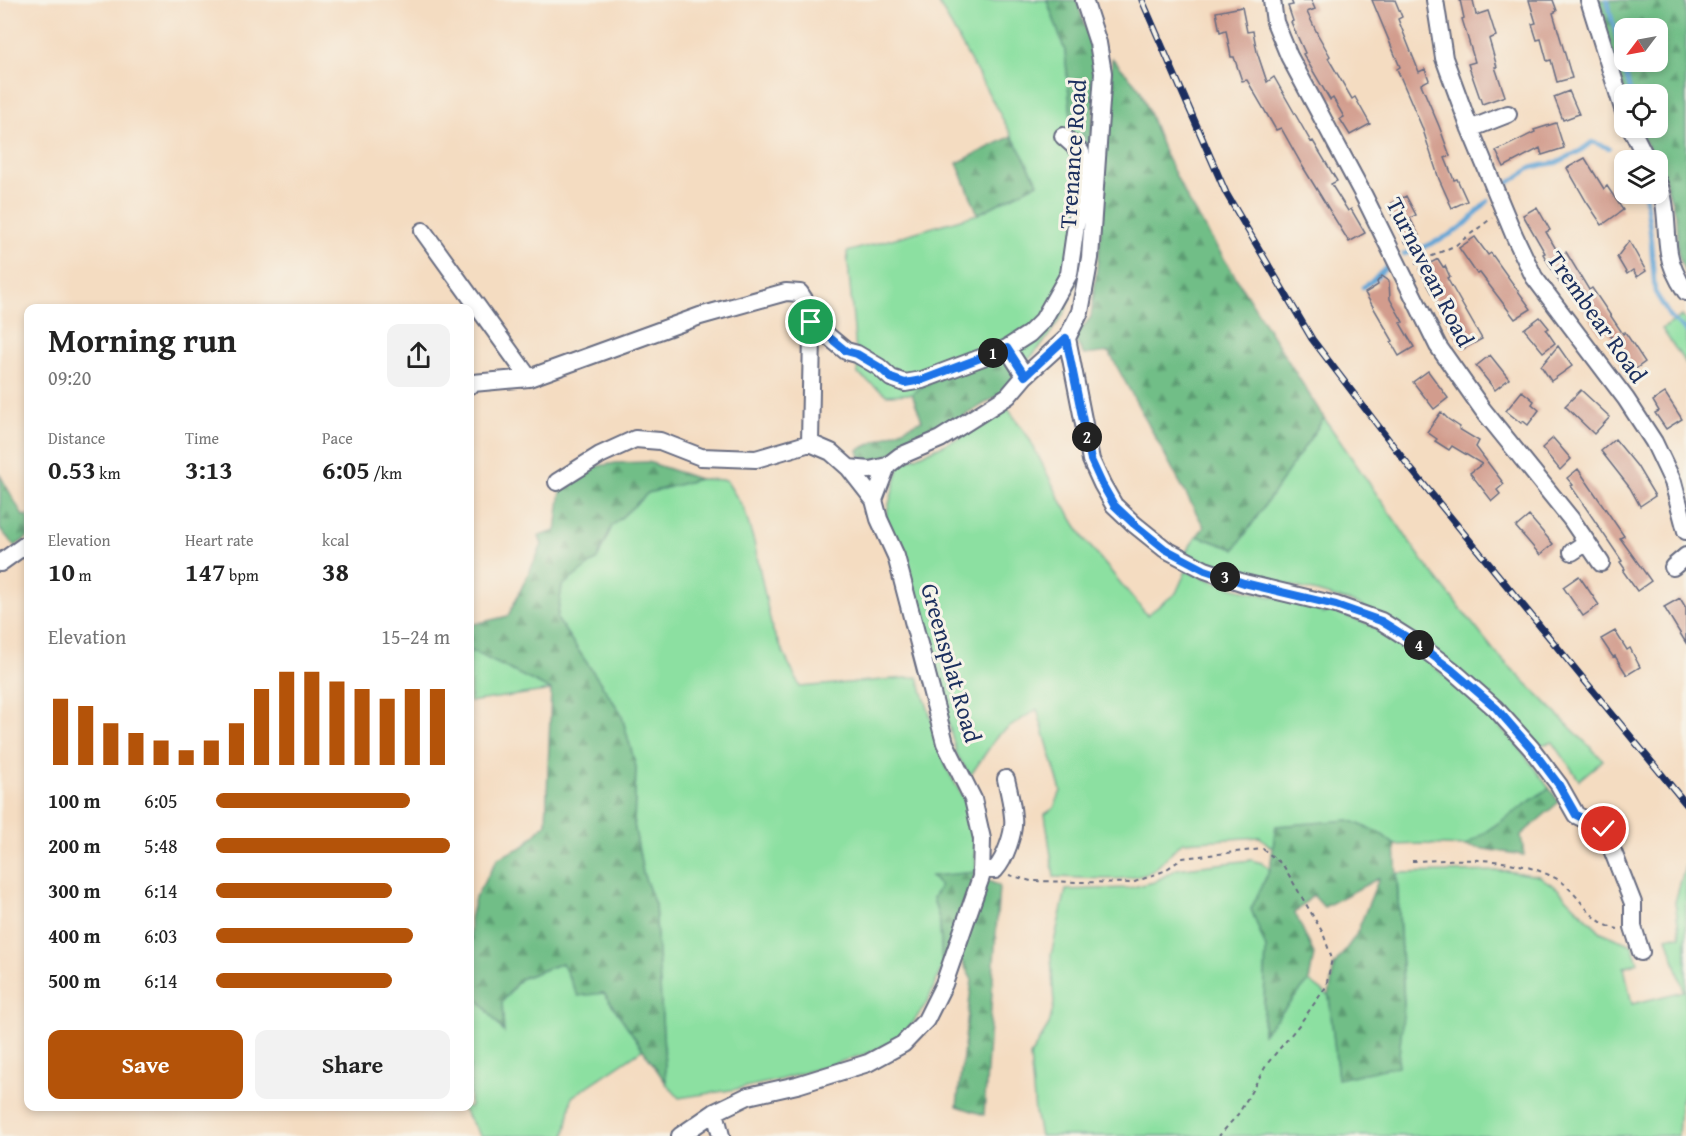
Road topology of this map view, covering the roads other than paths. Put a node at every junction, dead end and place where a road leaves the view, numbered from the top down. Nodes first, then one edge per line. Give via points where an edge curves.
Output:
1 (1084, 0) edge
2 (1272, 0) edge
3 (1435, 0) edge
4 (1588, 0) edge
5 (1615, 84) edge
6 (1508, 114) dead end
7 (1470, 129) junction
8 (1063, 136) dead end
9 (1664, 204) edge
10 (423, 231) dead end
11 (1686, 292) edge
12 (811, 322) junction
13 (1066, 338) junction
14 (1007, 348) junction
15 (1025, 376) junction
16 (529, 378) junction
17 (474, 384) edge
18 (810, 443) junction
19 (887, 466) junction
20 (849, 468) junction
21 (557, 482) dead end
22 (874, 500) junction
23 (1686, 531) edge
24 (1587, 542) junction
25 (24, 546) edge
26 (1572, 552) dead end
27 (1686, 556) edge
28 (0, 563) edge
29 (1601, 563) dead end
30 (1673, 567) dead end
31 (1006, 779) dead end
32 (988, 870) junction
33 (1641, 952) dead end
34 (715, 1112) junction
35 (680, 1136) edge
36 (721, 1136) edge

1 - 13 street, Trenance Road via 1103,73 1090,258 1080,312
2 - 24 street, Turnavean Road via 1275,22 1289,56 1438,346
3 - 7 street, Trembear Road via 1444,58
4 - 5 street
6 - 7 street
7 - 23 street, Trembear Road via 1534,277 1654,442 1673,482
8 - 14 street via 1081,152 1083,176 1069,274 1043,320
9 - 11 street via 1669,256
10 - 16 street
12 - 14 street via 846,351 905,383
12 - 16 street via 809,307 800,293 786,292 700,316
12 - 18 street
13 - 15 street, Trenance Road
13 - 33 street via 1091,460 1114,505 1165,549 1205,570 1381,621 1452,670 1496,708 1531,748 1576,815 1611,829 1633,903 1633,927
14 - 15 street
15 - 19 street, Trenance Road via 1008,396 940,440 900,456
16 - 17 street
18 - 20 street, Greensplat Road via 831,452
18 - 21 street via 756,459 701,457 660,441 635,439
19 - 20 street via 870,470
19 - 22 street
20 - 22 street, Greensplat Road
22 - 32 street, Greensplat Road via 896,556 945,743 973,799
24 - 26 street
24 - 29 street, Turnavean Road
25 - 28 street
27 - 30 street
31 - 32 street via 1014,819 1003,861
32 - 34 street, Greensplat Road via 981,878 944,984 926,1020 903,1044 868,1063 748,1096
34 - 35 street, Greensplat Road
34 - 36 street

